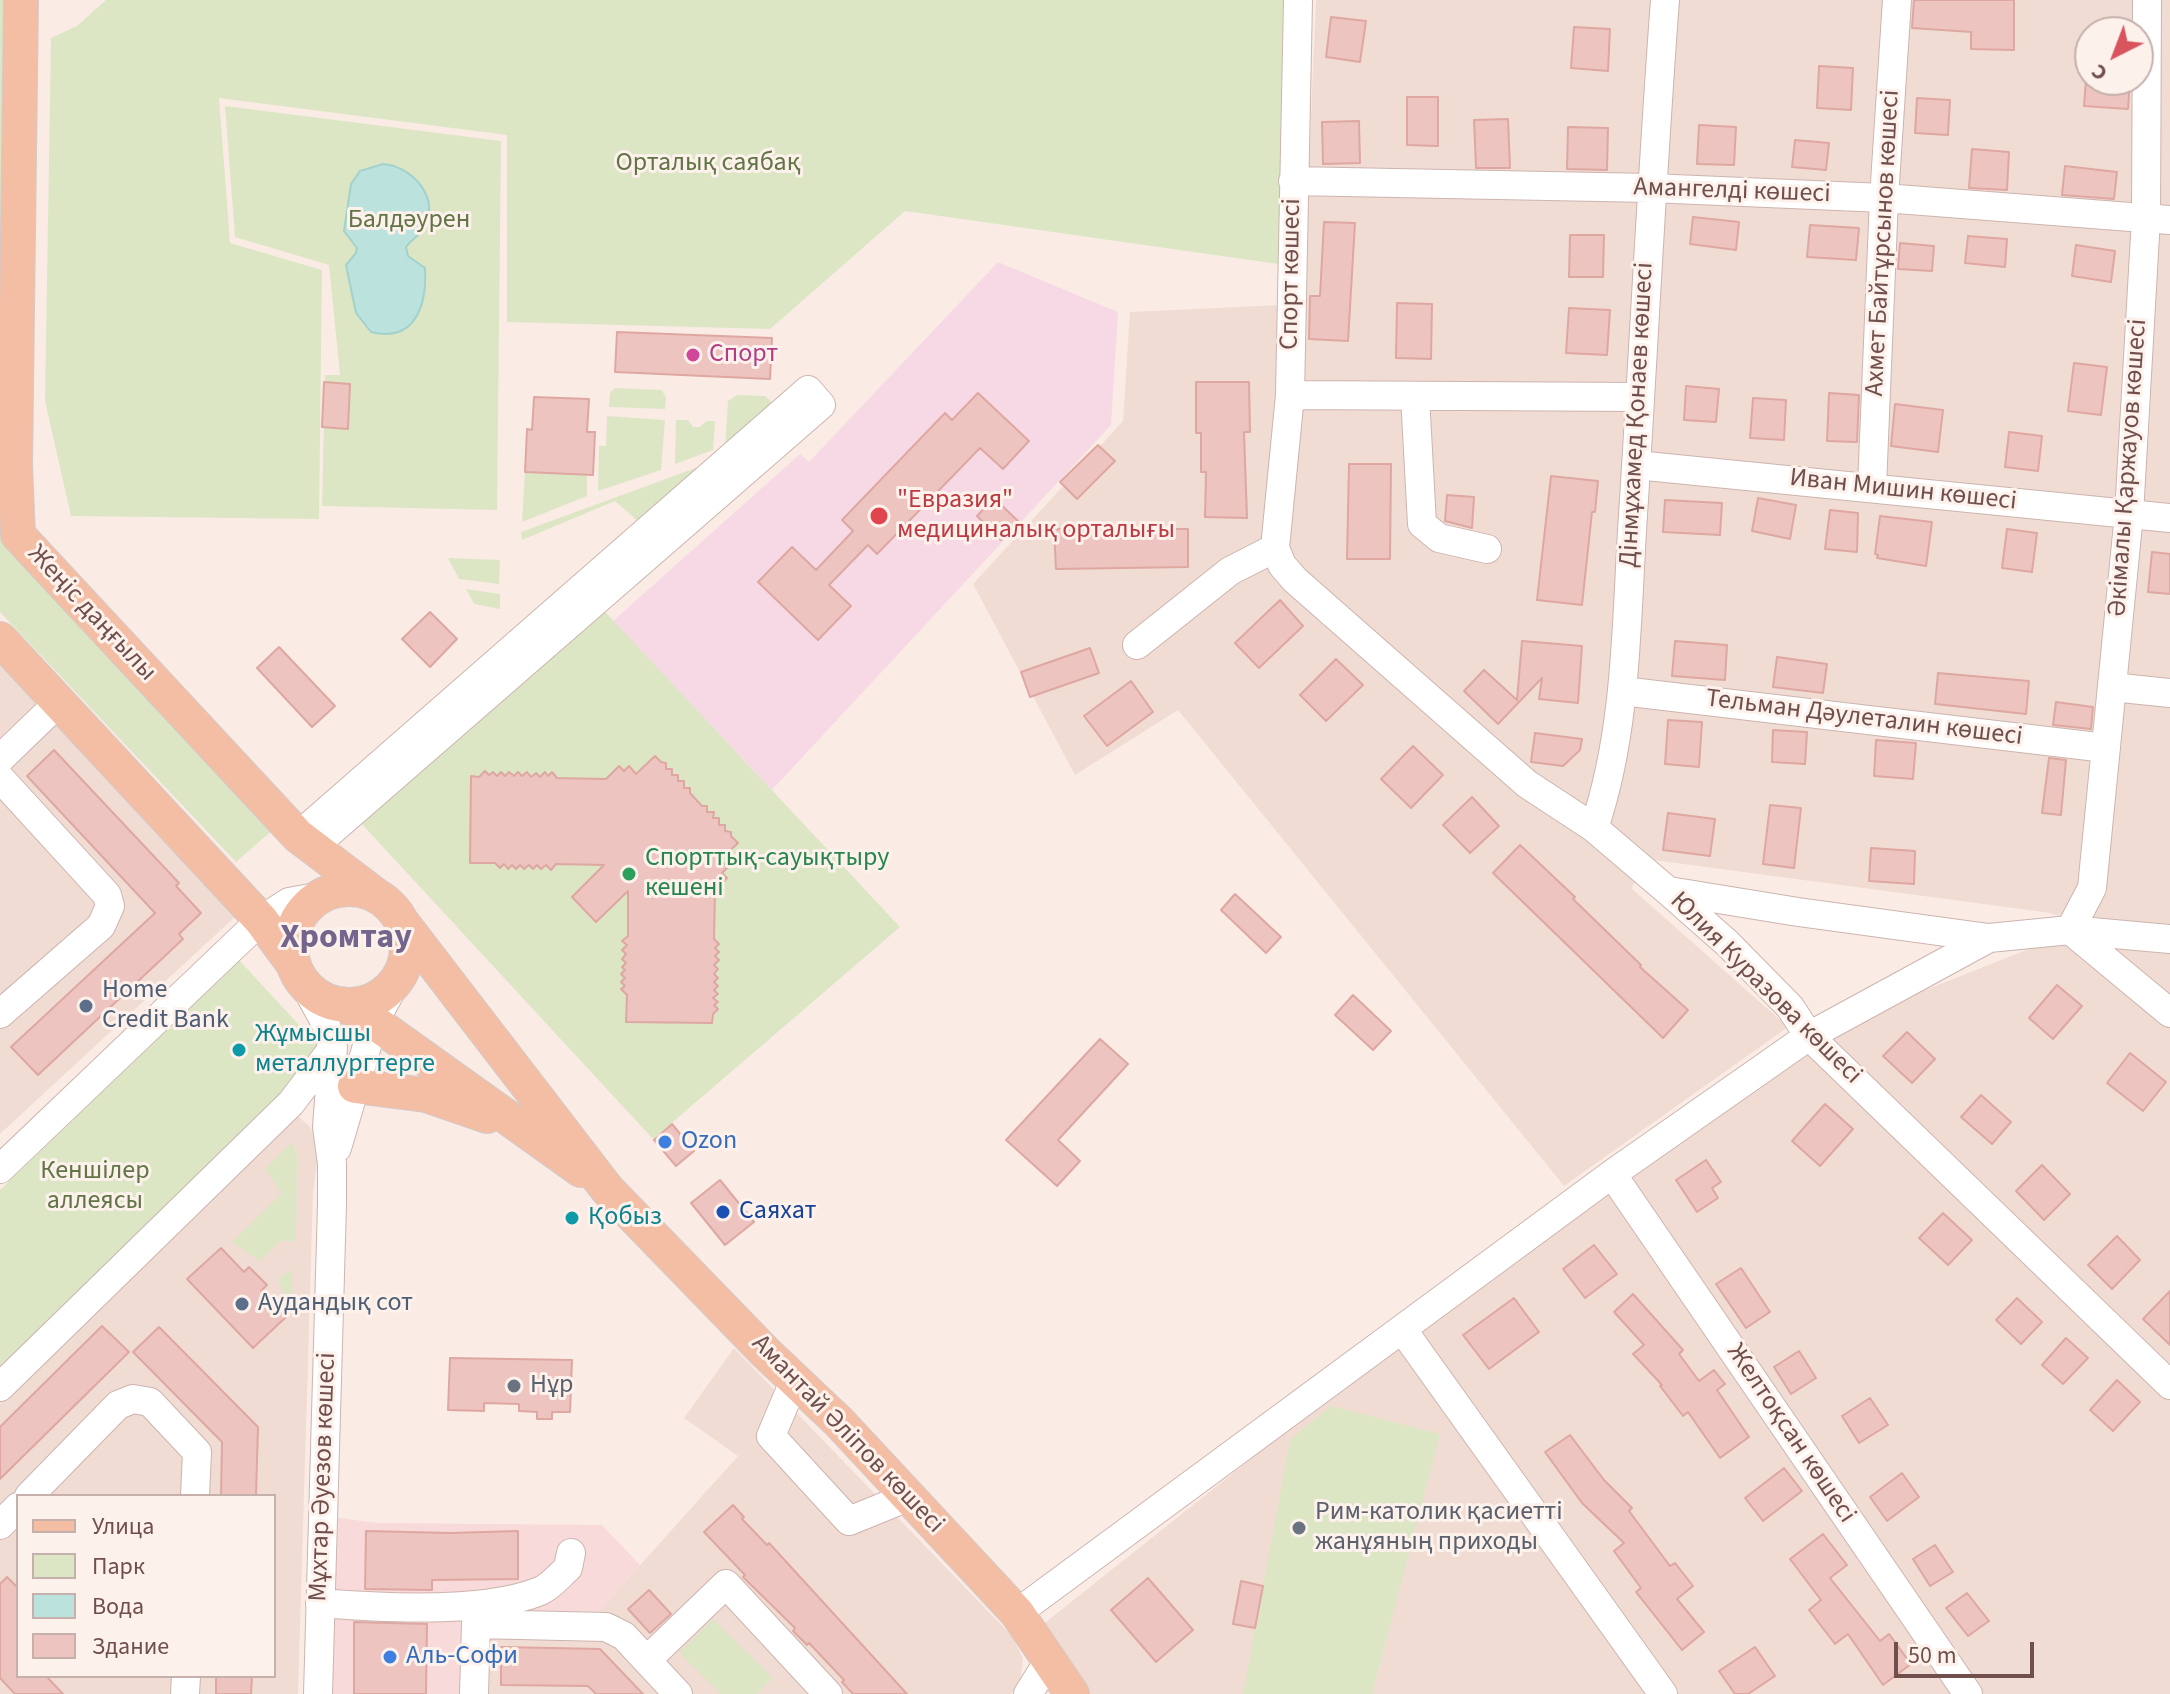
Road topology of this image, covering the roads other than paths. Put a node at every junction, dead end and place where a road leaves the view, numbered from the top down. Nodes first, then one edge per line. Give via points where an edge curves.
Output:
1 (21, 0) edge
2 (1298, 0) edge
3 (1665, 0) edge
4 (1897, 0) edge
5 (2147, 0) edge
6 (1293, 181) junction
7 (1650, 188) junction
8 (1884, 198) junction
9 (2158, 219) edge
10 (1290, 395) junction
11 (1415, 396) junction
12 (1640, 397) junction
13 (1636, 465) junction
14 (1872, 487) junction
15 (2129, 514) junction
16 (2170, 518) edge
17 (1275, 548) junction
18 (1487, 549) dead end
19 (0, 639) edge
20 (1137, 645) dead end
21 (2112, 687) junction
22 (1622, 691) junction
23 (2170, 693) edge
24 (59, 702) junction
25 (2106, 748) junction
26 (0, 759) edge
27 (0, 778) edge
28 (1594, 828) junction
29 (305, 842) junction
30 (1668, 891) junction
31 (322, 896) junction
32 (377, 896) junction
33 (261, 920) junction
34 (401, 921) junction
35 (2070, 930) junction
36 (1989, 938) junction
37 (2170, 939) edge
38 (298, 973) junction
39 (360, 1013) junction
40 (2170, 1013) edge
41 (0, 1014) edge
42 (1809, 1036) junction
43 (333, 1048) junction
44 (355, 1086) junction
45 (291, 1103) junction
46 (327, 1127) junction
47 (519, 1127) junction
48 (332, 1164) junction
49 (0, 1169) edge
50 (1612, 1174) junction
51 (607, 1189) junction
52 (1402, 1329) junction
53 (795, 1379) junction
54 (2170, 1385) edge
55 (0, 1387) edge
56 (31, 1494) edge
57 (195, 1494) edge
58 (908, 1497) junction
59 (16, 1509) edge
60 (0, 1525) edge
61 (571, 1553) dead end
62 (320, 1603) junction
63 (1017, 1613) junction
64 (1050, 1659) junction
65 (647, 1660) junction
66 (318, 1694) edge
67 (474, 1694) edge
68 (678, 1694) edge
69 (828, 1694) edge
70 (1028, 1694) edge
71 (1072, 1694) edge
72 (1663, 1694) edge
73 (1968, 1694) edge

1 - 29 main road, Жеңіс даңғылы via 18,535
2 - 6 street, Спорт көшесі
3 - 7 street, Дінмұхамед Қонаев көшесі
4 - 8 street, Ахмет Байтұрсынов көшесі
5 - 9 street, Әкімалы Қаржауов көшесі
6 - 7 street, Амангелді көшесі
6 - 10 street, Спорт көшесі
7 - 8 street, Амангелді көшесі
7 - 12 street, Дінмұхамед Қонаев көшесі
8 - 9 street, Амангелді көшесі
8 - 14 street, Ахмет Байтұрсынов көшесі
9 - 15 street, Әкімалы Қаржауов көшесі
10 - 11 street
10 - 17 street, Спорт көшесі
11 - 12 street
11 - 18 street via 1422,524 1439,538
12 - 13 street, Дінмұхамед Қонаев көшесі
13 - 14 street, Иван Мишин көшесі
13 - 22 street, Дінмұхамед Қонаев көшесі
14 - 15 street, Иван Мишин көшесі
15 - 16 street, Иван Мишин көшесі
15 - 21 street, Әкімалы Қаржауов көшесі
17 - 20 street via 1230,571
17 - 28 street, Юлия Куразова көшесі via 1295,580 1527,784
19 - 24 main road
21 - 23 street
21 - 25 street, Әкімалы Қаржауов көшесі
22 - 25 street, Тельман Дәулеталин көшесі
22 - 28 street, Дінмұхамед Қонаев көшесі
24 - 26 street
24 - 33 main road
25 - 35 street, Әкімалы Қаржауов көшесі via 2092,888
27 - 41 street via 100,886 110,906 101,926
28 - 30 street, Юлия Куразова көшесі
29 - 29 street via 821,405 808,390
29 - 32 main road, Жеңіс даңғылы
30 - 36 street
30 - 42 street, Юлия Куразова көшесі via 1780,996
31 - 32 main road via 359,890
31 - 33 street via 289,902
31 - 38 main road via 299,917 291,948
32 - 34 main road
33 - 38 main road
33 - 49 street
34 - 39 main road via 407,953 397,980 362,1004
34 - 51 main road, Амантай Әліпов көшесі
35 - 36 street
35 - 37 street
35 - 40 street
36 - 42 street
38 - 39 main road via 321,997
38 - 43 street, Мұхтар Әуезов көшесі
39 - 43 street
39 - 44 street, Мұхтар Әуезов көшесі
39 - 47 main road, Амантай Әліпов көшесі
42 - 50 street
42 - 54 street, Юлия Куразова көшесі
43 - 45 street
43 - 46 street, Мұхтар Әуезов көшесі
44 - 47 main road via 426,1095
44 - 48 street, Мұхтар Әуезов көшесі
45 - 46 street
45 - 55 street
46 - 48 street, Мұхтар Әуезов көшесі
47 - 51 main road, Амантай Әліпов көшесі
48 - 62 street, Мұхтар Әуезов көшесі
50 - 52 street
50 - 73 street, Желтоқсан көшесі
51 - 53 main road, Амантай Әліпов көшесі
52 - 63 street
52 - 72 street
53 - 58 main road, Амантай Әліпов көшесі
53 - 58 street via 771,1436 849,1521
56 - 57 street via 118,1405 133,1399 150,1402 197,1452
58 - 63 main road, Амантай Әліпов көшесі
59 - 60 street
61 - 62 street via 568,1568 542,1590 489,1605
62 - 66 street, Мұхтар Әуезов көшесі
63 - 64 main road, Амантай Әліпов көшесі
64 - 70 street
64 - 71 main road, Амантай Әліпов көшесі
65 - 67 street via 624,1636 606,1627 476,1624
65 - 68 street
65 - 69 street via 726,1584

